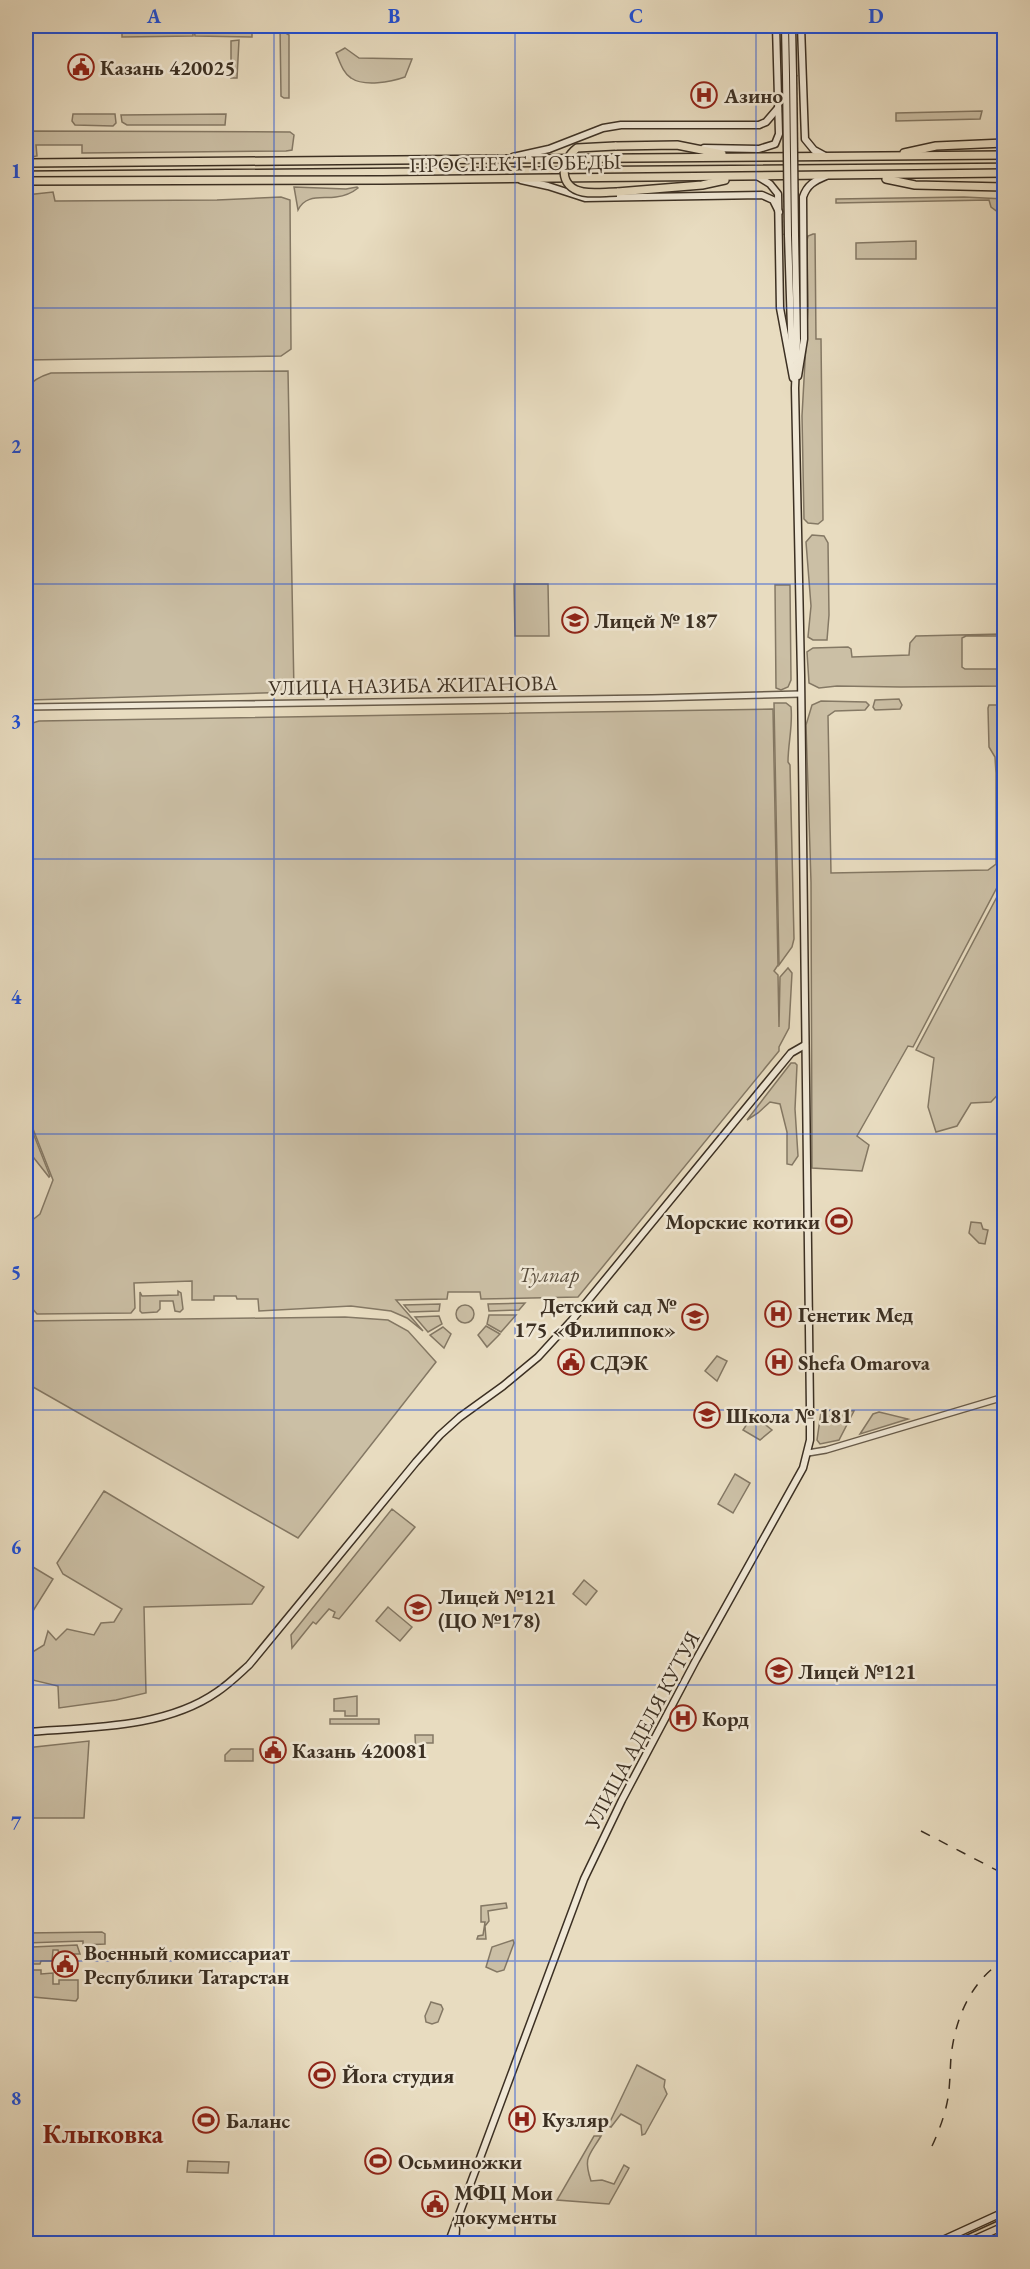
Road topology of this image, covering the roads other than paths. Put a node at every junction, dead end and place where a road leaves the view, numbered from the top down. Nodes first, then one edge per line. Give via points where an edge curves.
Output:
1 (776, 26) edge
2 (785, 26) edge
3 (792, 26) edge
4 (801, 26) edge
5 (789, 75) junction
6 (778, 108) junction
7 (1005, 143) edge
8 (690, 148) junction
9 (1005, 155) edge
10 (826, 156) junction
11 (880, 156) junction
12 (739, 157) junction
13 (508, 159) junction
14 (26, 163) edge
15 (1005, 173) edge
16 (756, 176) junction
17 (826, 176) junction
18 (872, 176) junction
19 (740, 177) junction
20 (513, 179) junction
21 (26, 181) edge
22 (1005, 187) edge
23 (779, 212) junction
24 (795, 388) junction
25 (801, 694) junction
26 (26, 707) edge
27 (805, 1045) junction
28 (1005, 1397) edge
29 (808, 1453) junction
30 (26, 1732) edge
31 (1005, 2212) edge
32 (457, 2225) junction
33 (1005, 2226) edge
34 (448, 2244) edge
35 (455, 2244) edge
36 (934, 2244) edge
37 (964, 2244) edge

1 - 6 main road
2 - 5 main road
3 - 5 main road
4 - 10 main road via 805,139
5 - 24 main road, bridge
6 - 8 main road via 779,134 775,144 768,148
6 - 13 main road via 759,125 621,125
7 - 11 main road via 936,146
8 - 12 main road
8 - 19 main road, bridge via 577,148 565,160 563,171 565,180 575,189 588,192 702,185
9 - 11 main road, ПРОСПЕКТ ПОБЕДЫ
10 - 11 main road, ПРОСПЕКТ ПОБЕДЫ
10 - 12 main road, ПРОСПЕКТ ПОБЕДЫ
12 - 13 main road, ПРОСПЕКТ ПОБЕДЫ
13 - 14 main road, ПРОСПЕКТ ПОБЕДЫ
15 - 18 main road, ПРОСПЕКТ ПОБЕДЫ
16 - 17 main road, ПРОСПЕКТ ПОБЕДЫ
16 - 19 main road, ПРОСПЕКТ ПОБЕДЫ
16 - 23 main road via 775,188
17 - 18 main road, ПРОСПЕКТ ПОБЕДЫ
17 - 24 main road via 806,188 803,197 804,339
18 - 22 main road via 915,184
19 - 20 main road, ПРОСПЕКТ ПОБЕДЫ
20 - 21 main road, ПРОСПЕКТ ПОБЕДЫ
20 - 23 main road via 585,198 762,195 772,200
23 - 24 main road via 780,308
24 - 25 main road
25 - 26 street, УЛИЦА НАЗИБА ЖИГАНОВА
25 - 27 main road
27 - 29 main road
27 - 30 main road via 792,1053 558,1335 532,1362 440,1435 422,1455 249,1665 217,1692 174,1713 131,1722
28 - 29 street
29 - 32 main road, УЛИЦА АДЕЛЯ КУТУЯ via 622,1800 584,1879
31 - 36 main road
32 - 34 main road, УЛИЦА АДЕЛЯ КУТУЯ
32 - 35 main road, УЛИЦА АДЕЛЯ КУТУЯ
33 - 37 main road

